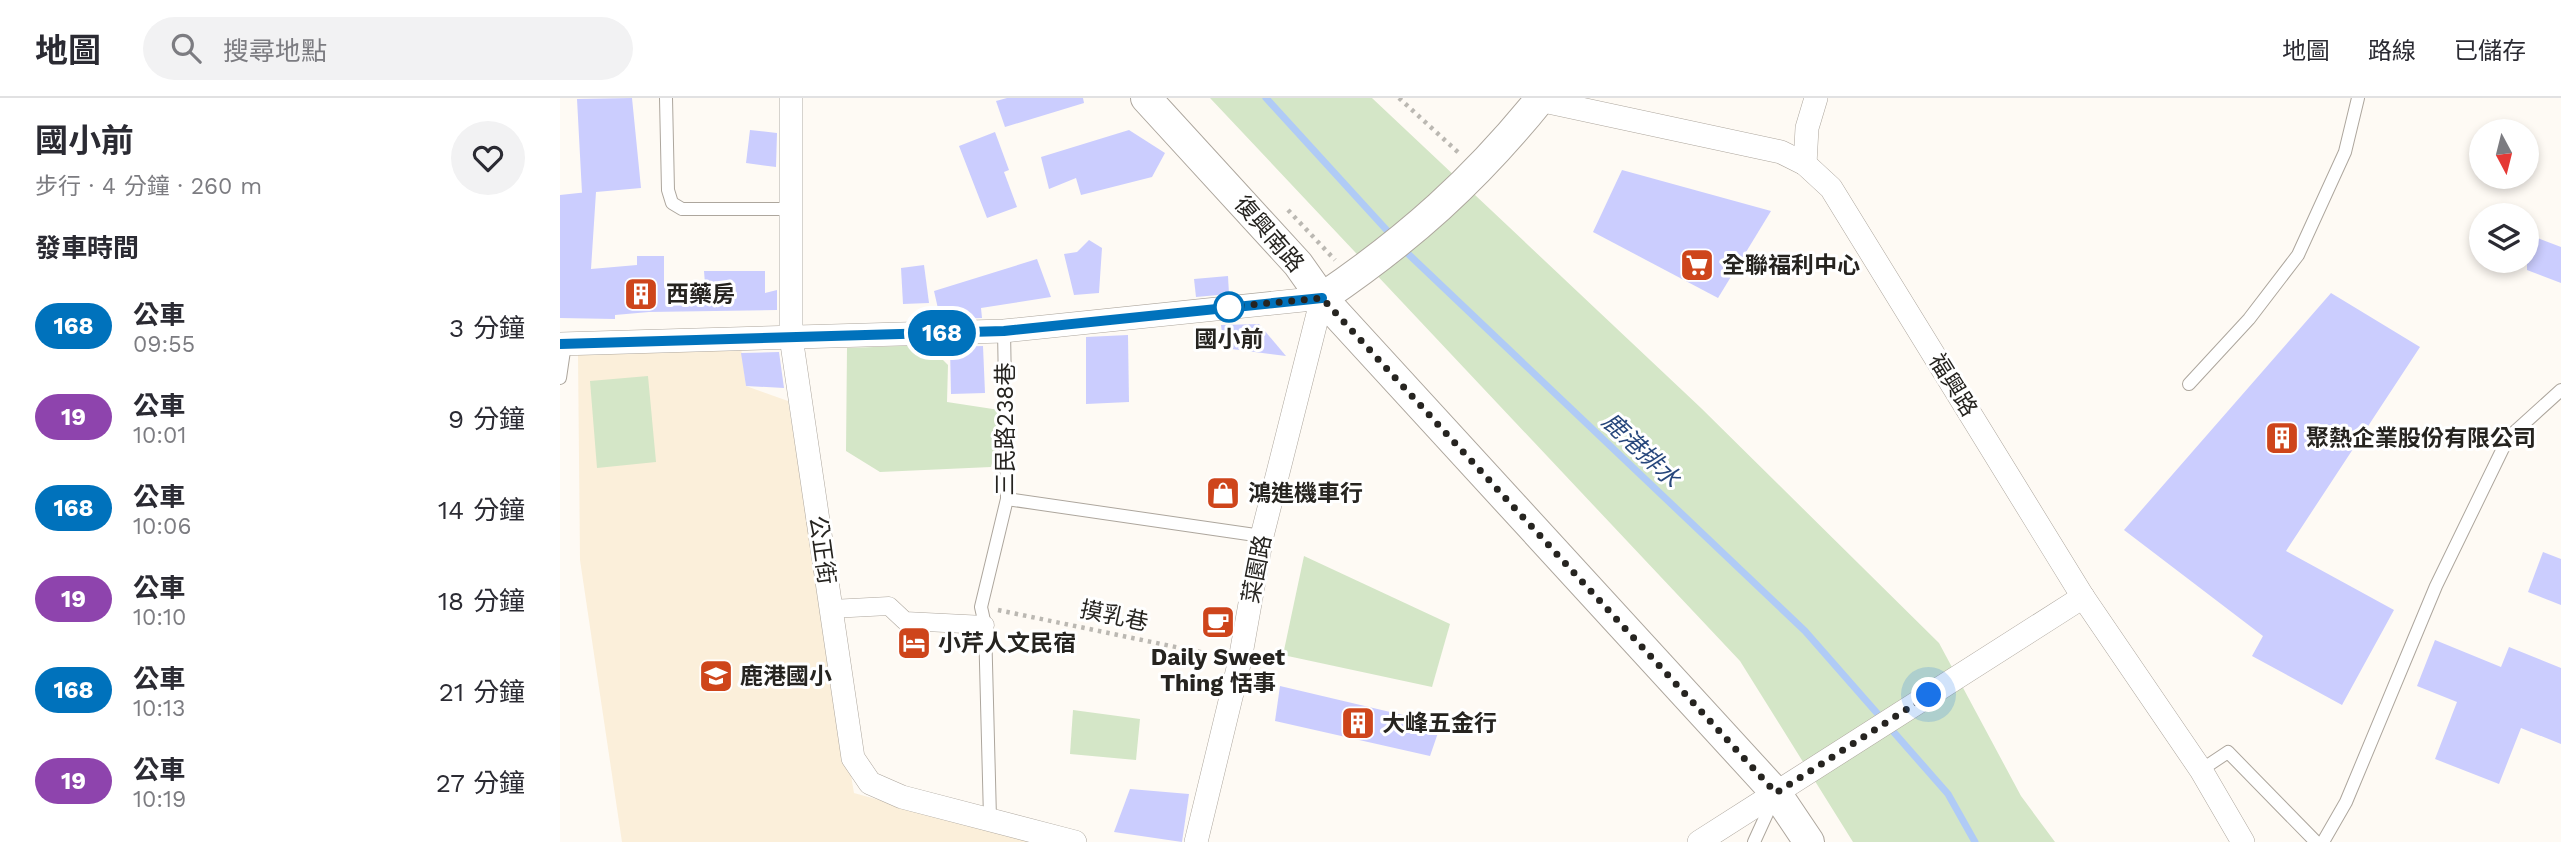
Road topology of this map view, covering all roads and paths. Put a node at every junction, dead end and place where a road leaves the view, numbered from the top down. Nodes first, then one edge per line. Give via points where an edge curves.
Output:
1 (666, 98) edge
2 (791, 98) edge
3 (1146, 98) edge
4 (1399, 98) edge
5 (1816, 98) edge
6 (2358, 98) edge
7 (1540, 99) edge
8 (1805, 164) junction
9 (1478, 171) junction
10 (790, 209) junction
11 (1322, 298) junction
12 (1004, 331) junction
13 (791, 337) junction
14 (563, 344) edge
15 (560, 378) edge
16 (2189, 384) dead end
17 (2561, 390) edge
18 (1007, 499) junction
19 (1262, 536) junction
20 (2083, 597) junction
21 (981, 607) junction
22 (831, 609) junction
23 (985, 625) junction
24 (1240, 660) junction
25 (2201, 769) junction
26 (1776, 793) junction
27 (990, 818) junction
28 (1075, 842) edge
29 (1196, 842) edge
30 (1699, 842) edge
31 (1754, 842) edge
32 (1809, 842) edge
33 (2243, 842) edge
34 (2316, 842) edge
35 (2323, 842) edge

1 - 10 lane via 672,203 682,209
2 - 10 street, 公正街
3 - 11 street, 復興南路 via 1298,264
4 - 9 path
5 - 8 street via 1807,128
6 - 16 lane via 2345,152 2298,255 2249,319
7 - 8 street, 福興路 via 1781,152
7 - 9 street
8 - 20 street, 福興路 via 1831,188
9 - 11 street via 1385,256
10 - 13 street, 公正街
11 - 12 street
11 - 19 street, 菜園路
11 - 26 street, 復興南路
12 - 13 street
12 - 18 lane, 三民路238巷
13 - 14 street
13 - 22 street, 公正街
14 - 15 lane
17 - 35 lane via 2508,438 2437,586 2346,802
18 - 19 lane
18 - 21 lane, 三民路238巷
19 - 24 street, 菜園路
20 - 25 street, 福興路
20 - 26 street
21 - 23 lane, 三民路238巷
21 - 24 path, 摸乳巷
22 - 23 street via 889,606 905,621
22 - 27 street, 公正街 via 853,758 870,783 902,797
23 - 27 lane, 三民路238巷
24 - 29 street, 菜園路
25 - 33 street, 福興路
25 - 34 lane via 2228,752
26 - 30 street
26 - 31 lane
26 - 32 street, 復興南路
27 - 28 street, 公正街

